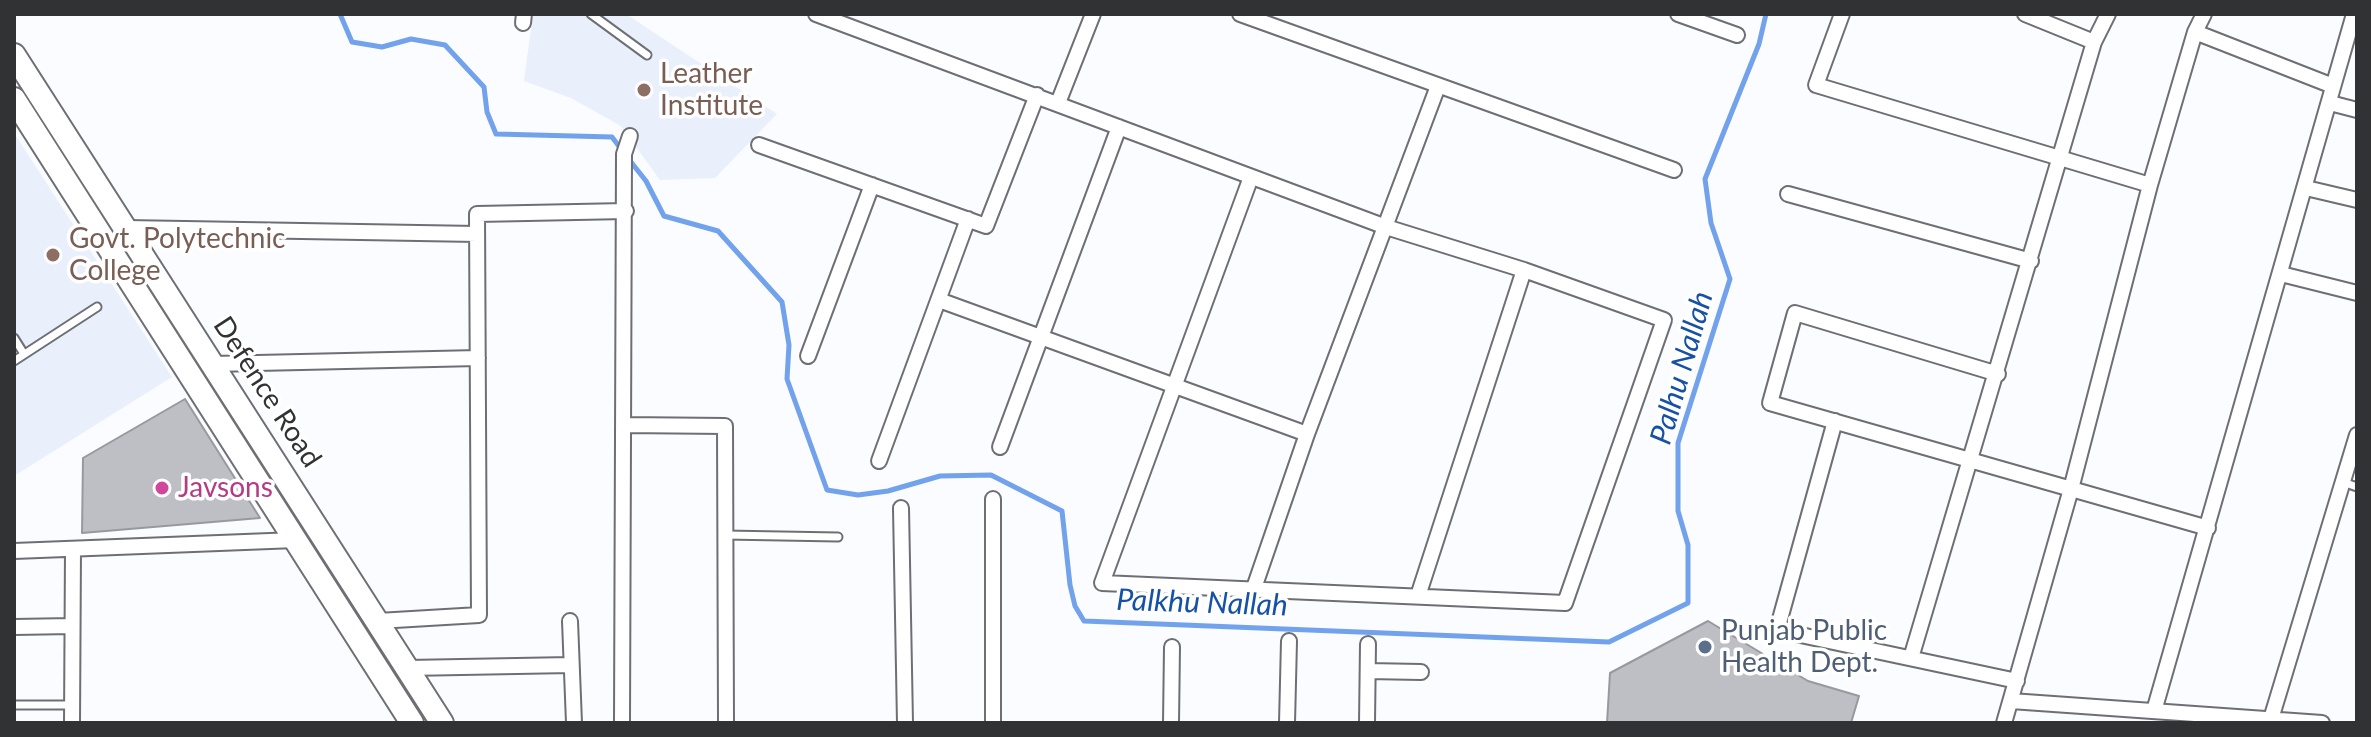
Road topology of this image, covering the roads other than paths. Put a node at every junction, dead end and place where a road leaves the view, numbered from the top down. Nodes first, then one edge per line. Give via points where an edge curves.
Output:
1 (591, 14) edge
2 (816, 14) edge
3 (1093, 14) edge
4 (1240, 14) edge
5 (1289, 14) edge
6 (1678, 14) edge
7 (1842, 14) edge
8 (2025, 14) edge
9 (2108, 14) edge
10 (2204, 14) edge
11 (2354, 14) edge
12 (1283, 30) junction
13 (2195, 32) junction
14 (1737, 35) dead end
15 (2094, 42) junction
16 (14, 55) edge
17 (647, 55) dead end
18 (1438, 86) junction
19 (2333, 86) junction
20 (1037, 95) junction
21 (14, 99) edge
22 (1058, 103) junction
23 (2330, 103) junction
24 (2357, 110) edge
25 (1119, 127) junction
26 (630, 136) dead end
27 (759, 145) dead end
28 (2061, 161) junction
29 (1674, 170) dead end
30 (1251, 177) junction
31 (872, 185) junction
32 (2150, 185) junction
33 (2306, 188) junction
34 (1788, 194) dead end
35 (2357, 200) edge
36 (626, 211) junction
37 (968, 219) junction
38 (1386, 227) junction
39 (126, 228) junction
40 (477, 234) junction
41 (2031, 261) junction
42 (1524, 270) junction
43 (2281, 274) junction
44 (2357, 293) edge
45 (939, 300) junction
46 (97, 307) dead end
47 (1043, 336) junction
48 (14, 338) edge
49 (24, 354) junction
50 (808, 356) dead end
51 (478, 358) junction
52 (14, 361) edge
53 (213, 364) junction
54 (1998, 374) junction
55 (1174, 385) junction
56 (1835, 421) junction
57 (624, 425) junction
58 (1307, 434) junction
59 (2357, 435) edge
60 (1000, 447) dead end
61 (879, 461) dead end
62 (1972, 461) junction
63 (2350, 484) edge
64 (2071, 489) junction
65 (993, 499) dead end
66 (901, 508) dead end
67 (2208, 528) junction
68 (725, 535) junction
69 (838, 537) dead end
70 (296, 540) junction
71 (73, 549) junction
72 (14, 551) edge
73 (1254, 588) junction
74 (1418, 596) junction
75 (378, 621) junction
76 (570, 621) dead end
77 (72, 626) junction
78 (14, 627) edge
79 (1289, 641) dead end
80 (1368, 644) dead end
81 (1172, 647) dead end
82 (1911, 658) junction
83 (571, 665) junction
84 (408, 669) junction
85 (1368, 671) junction
86 (1421, 672) dead end
87 (2017, 681) junction
88 (386, 682) junction
89 (2011, 701) junction
90 (14, 705) edge
91 (72, 705) junction
92 (2154, 711) junction
93 (2271, 719) junction
94 (72, 723) edge
95 (412, 723) edge
96 (442, 723) edge
97 (574, 723) edge
98 (622, 723) edge
99 (726, 723) edge
100 (905, 723) edge
101 (993, 723) edge
102 (1171, 723) edge
103 (1287, 723) edge
104 (1367, 723) edge
105 (2004, 723) edge
106 (2322, 723) edge

1 - 17 lane
2 - 20 street
3 - 22 street
4 - 12 street
5 - 12 street
6 - 14 street
7 - 28 street via 1816,85
8 - 15 street
9 - 15 street
10 - 13 street
11 - 19 street
12 - 18 street
13 - 19 street
13 - 32 street
15 - 28 street
16 - 39 main road, Defence Road
18 - 29 street
18 - 38 street
19 - 23 street
20 - 22 street
20 - 37 street via 986,226
21 - 70 main road, Defence Road
22 - 25 street
23 - 24 street
23 - 33 street
25 - 30 street
25 - 47 street
26 - 36 street via 624,154
27 - 31 street
28 - 32 street
28 - 41 street
30 - 38 street
30 - 55 street
31 - 37 street
31 - 50 street
32 - 64 street
33 - 35 street
33 - 43 street
34 - 41 street
36 - 40 street via 477,214
36 - 57 street
37 - 45 street
38 - 42 street
38 - 58 street
39 - 40 street
39 - 53 main road, Defence Road
40 - 51 street
41 - 54 street
42 - 74 street
42 - 74 street via 1664,320 1565,603
43 - 44 street
43 - 67 street
45 - 47 street
45 - 61 street
46 - 49 lane
47 - 55 street
47 - 60 street
48 - 49 lane
49 - 52 lane
51 - 53 street
51 - 75 street via 479,615
53 - 75 main road, Defence Road
54 - 56 street via 1795,313 1770,403
54 - 62 street
55 - 58 street
55 - 73 street via 1102,583
56 - 62 street
56 - 82 street via 1777,630
57 - 68 street via 725,426
57 - 98 street
58 - 73 street
59 - 63 street
62 - 64 street
62 - 82 street
63 - 93 street
64 - 67 street
64 - 87 street
65 - 101 street
66 - 100 street
67 - 92 street
68 - 69 lane
68 - 99 street
70 - 71 street
70 - 88 main road, Defence Road
71 - 72 street
71 - 77 street
73 - 74 street
75 - 84 main road, Defence Road
76 - 83 street
77 - 78 street
77 - 91 street
79 - 103 street
80 - 85 street
81 - 102 street
82 - 87 street
83 - 84 street
83 - 97 street
84 - 88 main road
84 - 96 main road, Defence Road
85 - 86 street
85 - 104 street
87 - 89 street
88 - 95 main road, Defence Road
89 - 92 street
89 - 105 street
90 - 91 lane
91 - 94 street
92 - 93 street
93 - 106 street

